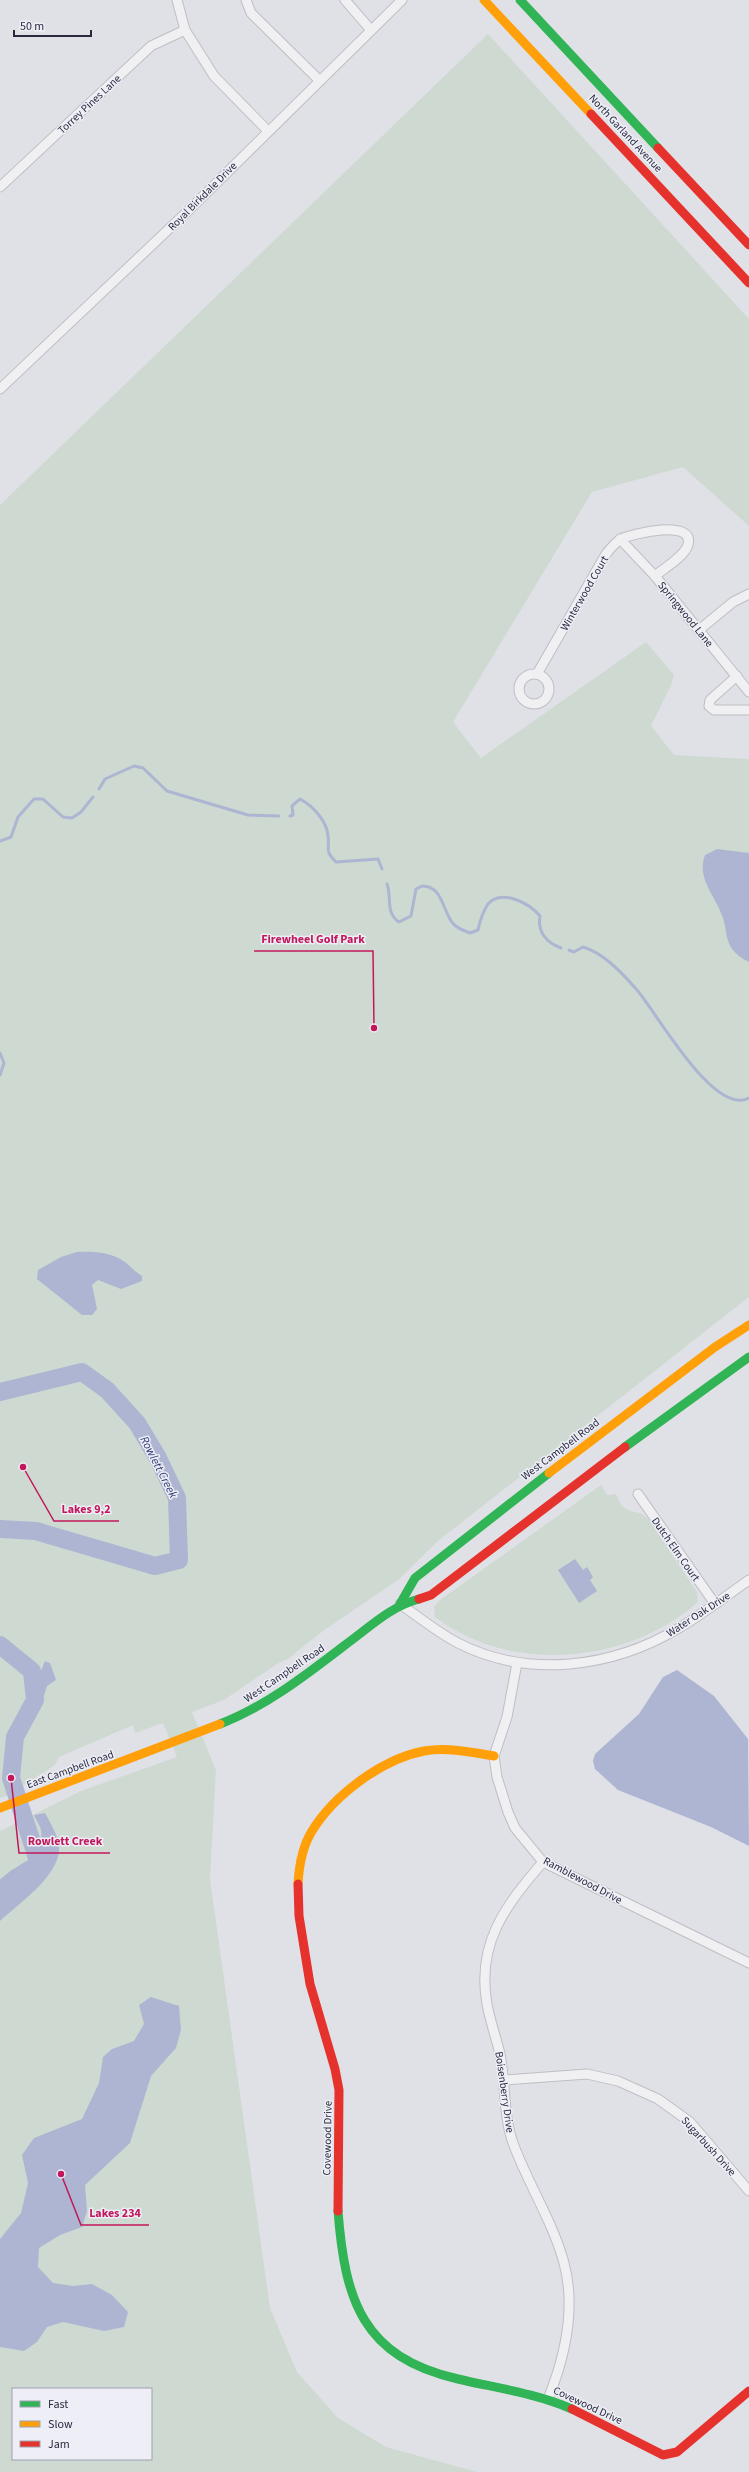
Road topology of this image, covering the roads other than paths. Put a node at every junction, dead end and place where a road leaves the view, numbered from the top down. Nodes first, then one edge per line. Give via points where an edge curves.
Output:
1 (177, 0) edge
2 (246, 0) edge
3 (345, 0) edge
4 (402, 0) edge
5 (484, 0) edge
6 (520, 0) edge
7 (185, 30) junction
8 (370, 30) junction
9 (319, 80) junction
10 (268, 130) junction
11 (0, 187) edge
12 (749, 245) edge
13 (749, 283) edge
14 (0, 389) edge
15 (620, 539) junction
16 (655, 576) junction
17 (749, 594) edge
18 (699, 630) junction
19 (537, 674) dead end
20 (737, 676) junction
21 (749, 692) edge
22 (749, 710) edge
23 (749, 1325) edge
24 (749, 1357) edge
25 (638, 1494) dead end
26 (749, 1580) edge
27 (400, 1604) junction
28 (714, 1604) junction
29 (517, 1663) junction
30 (494, 1756) junction
31 (126, 1761) joint
32 (0, 1808) edge
33 (544, 1862) junction
34 (749, 1963) edge
35 (505, 2080) junction
36 (749, 2191) edge
37 (749, 2391) edge
38 (548, 2399) junction

1 - 7 street
2 - 9 street via 251,12
3 - 8 street
4 - 8 street, Royal Birkdale Drive
5 - 13 main road, North Garland Avenue
6 - 12 main road, North Garland Avenue
7 - 10 street via 214,76
7 - 11 street, Torrey Pines Lane via 151,46
8 - 9 street, Royal Birkdale Drive
9 - 10 street, Royal Birkdale Drive
10 - 14 street, Royal Birkdale Drive via 190,209
15 - 16 street, Springwood Lane
15 - 16 street via 662,529 682,532 687,537 688,544 684,552
15 - 19 street, Winterwood Court via 606,554
16 - 18 street, Springwood Lane
17 - 18 street via 733,602
18 - 20 street, Springwood Lane
20 - 21 street, Springwood Lane
20 - 22 street via 710,700 709,706 714,710
23 - 27 main road, West Campbell Road via 714,1347 414,1578
24 - 27 main road, West Campbell Road via 600,1465 431,1595
25 - 28 street, Dutch Elm Court
26 - 28 street, Water Oak Drive
27 - 29 street, Water Oak Drive via 457,1642
27 - 31 main road, West Campbell Road via 311,1671 254,1708 229,1721
28 - 29 street, Water Oak Drive via 678,1629 623,1655 558,1666
29 - 30 street, Ramblewood Drive via 507,1718
30 - 33 street, Ramblewood Drive via 497,1777 515,1828
30 - 38 main road, Covewood Drive via 458,1749 433,1748 414,1752 386,1764 331,1806 316,1823 299,1863 296,1892 316,2010 338,2086 340,2106 337,2195 349,2281 360,2313 373,2334 386,2347 416,2366 458,2379
31 - 32 main road, East Campbell Road
33 - 34 street, Ramblewood Drive
33 - 35 street, Boisenberry Drive via 503,1914 493,1934 485,1962 487,2005
35 - 36 street, Sugarbush Drive via 587,2074 618,2081 658,2099 690,2122
35 - 38 street, Boisenberry Drive via 509,2132 564,2262 569,2285 569,2311 564,2344 556,2379
37 - 38 main road, Covewood Drive via 681,2449 669,2454 656,2452 582,2413

